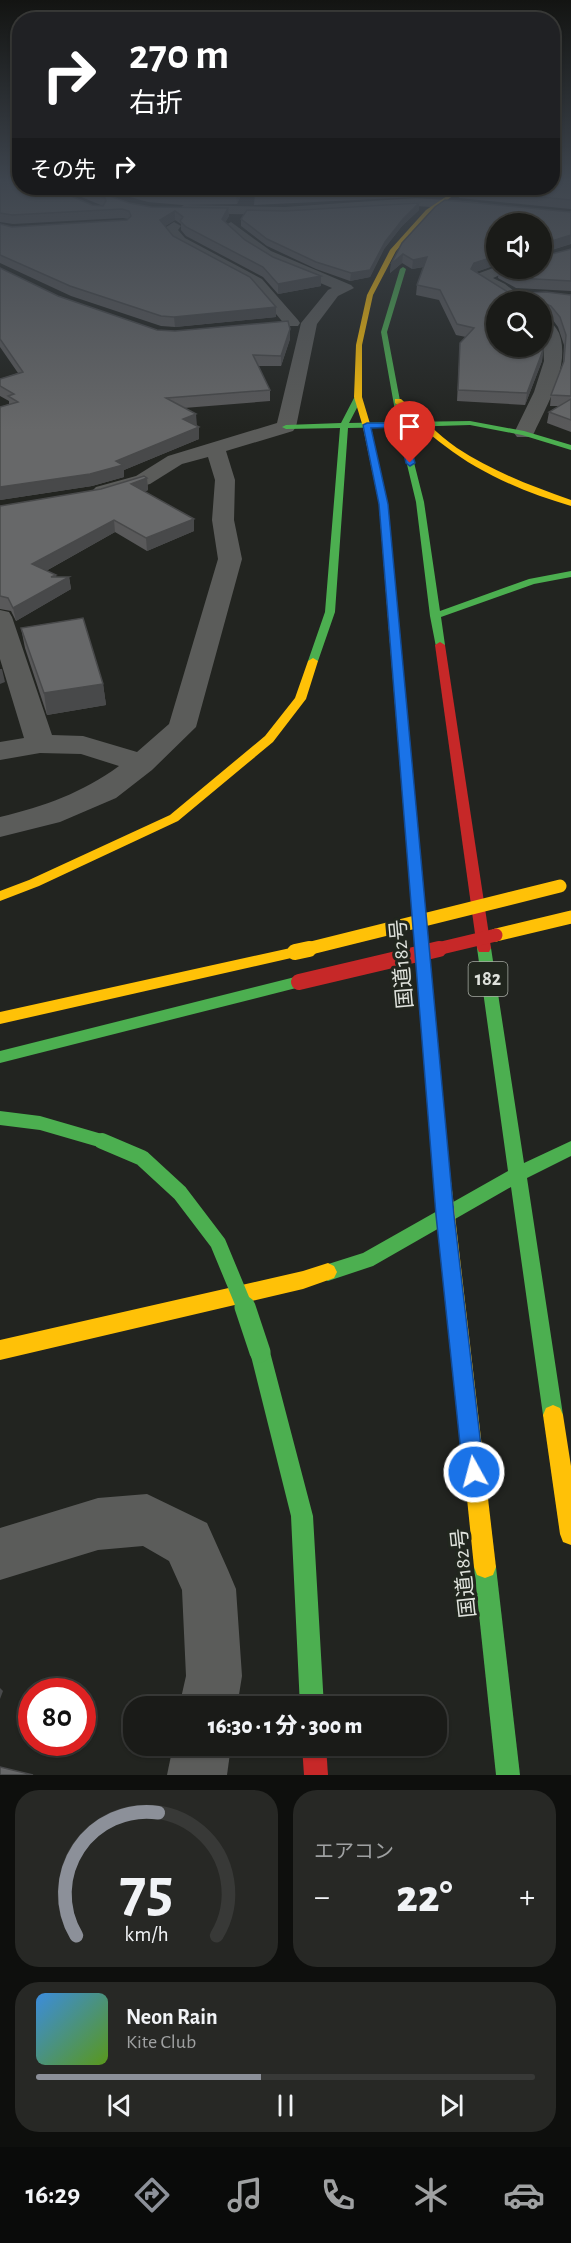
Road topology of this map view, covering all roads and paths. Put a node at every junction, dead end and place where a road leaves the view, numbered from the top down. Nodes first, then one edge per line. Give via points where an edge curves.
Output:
1 (223, 264) edge
2 (291, 264) edge
3 (385, 264) edge
4 (406, 264) edge
5 (486, 276) edge
6 (346, 288) junction
7 (371, 291) junction
8 (509, 291) edge
9 (301, 323) junction
10 (270, 325) edge
11 (552, 334) edge
12 (549, 380) junction
13 (571, 383) edge
14 (358, 398) junction
15 (398, 401) junction
16 (401, 424) junction
17 (426, 424) junction
18 (367, 425) junction
19 (344, 426) junction
20 (286, 427) junction
21 (524, 433) junction
22 (571, 448) edge
23 (215, 449) junction
24 (82, 496) edge
25 (571, 503) edge
26 (571, 574) edge
27 (435, 616) junction
28 (0, 617) edge
29 (40, 744) junction
30 (0, 751) edge
31 (142, 763) junction
32 (0, 827) edge
33 (566, 885) edge
34 (0, 896) edge
35 (571, 917) edge
36 (0, 1018) edge
37 (0, 1056) edge
38 (0, 1118) edge
39 (571, 1148) edge
40 (516, 1175) junction
41 (445, 1215) junction
42 (0, 1350) edge
43 (571, 1534) edge
44 (0, 1554) edge
45 (210, 1696) edge
46 (311, 1696) edge
47 (200, 1756) edge
48 (315, 1756) edge
49 (196, 1775) edge
50 (316, 1775) edge
51 (508, 1775) edge

1 - 9 street via 257,282
2 - 6 street
3 - 7 main road, 国道182号
4 - 15 main road, 182 via 384,332
5 - 8 street via 479,278
6 - 7 street
6 - 9 street via 333,293
7 - 14 main road, 国道182号 via 360,331
9 - 10 street
9 - 20 street
11 - 12 street via 556,353
12 - 13 street
12 - 21 street
14 - 18 main road, 国道182号
14 - 19 main road
15 - 16 main road, 182
15 - 17 main road
16 - 17 main road
16 - 18 main road
16 - 27 main road, 182 via 420,502
17 - 21 main road via 470,423
17 - 25 main road via 477,463
18 - 19 main road
18 - 41 main road, 国道182号 via 383,504
19 - 20 main road
19 - 34 main road via 330,612 300,699 269,739 174,818
20 - 23 street
21 - 22 main road
23 - 24 street via 175,460 143,480
23 - 31 street via 225,480 223,520 230,559 182,727
26 - 27 main road via 532,581
27 - 40 main road, 182
28 - 29 street
29 - 30 street
29 - 31 street via 83,746
31 - 32 street via 105,791 50,815
33 - 36 main road, bridge via 295,952
35 - 37 main road, bridge
38 - 46 main road, bridge via 40,1123 102,1141 142,1158 180,1193 218,1243 260,1352 302,1516
39 - 40 main road
40 - 41 main road
40 - 43 main road, 182
41 - 42 main road via 367,1260 303,1280
41 - 51 main road, 国道182号
44 - 45 street via 98,1524 147,1520 188,1542 209,1589 214,1676
47 - 49 street
48 - 50 main road

